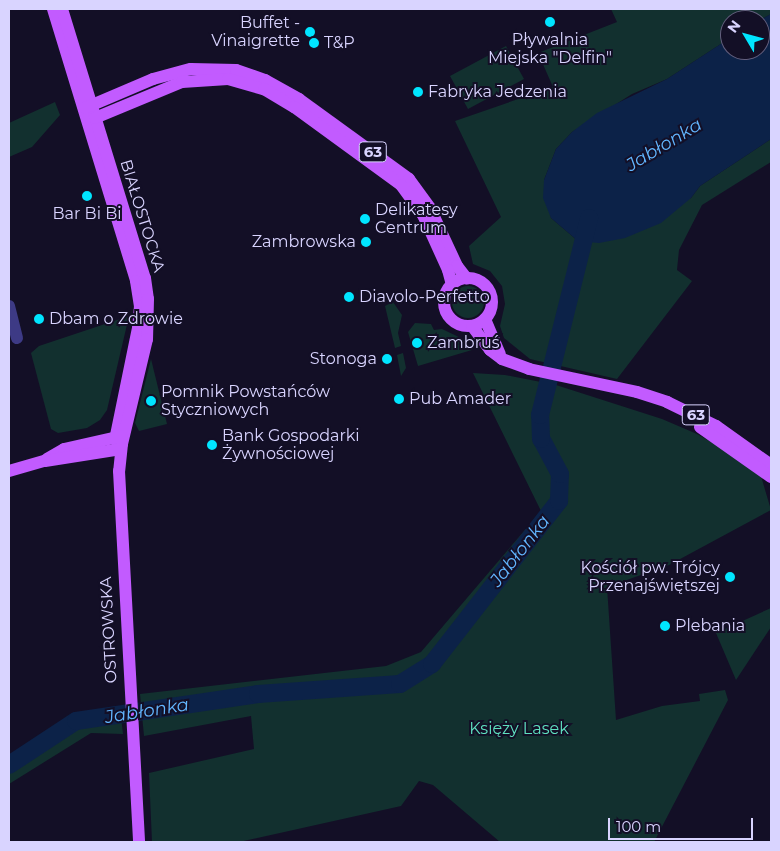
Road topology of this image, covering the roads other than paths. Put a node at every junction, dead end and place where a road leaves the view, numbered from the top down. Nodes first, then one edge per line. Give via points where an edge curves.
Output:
1 (53, 9) edge
2 (62, 9) edge
3 (87, 107) junction
4 (96, 118) junction
5 (467, 279) junction
6 (452, 285) junction
7 (9, 306) edge
8 (485, 319) junction
9 (472, 326) junction
10 (16, 338) dead end
11 (502, 359) junction
12 (611, 389) junction
13 (120, 436) junction
14 (117, 450) junction
15 (45, 461) junction
16 (771, 465) edge
17 (9, 471) edge
18 (771, 477) edge
19 (140, 842) edge

1 - 3 main road, BIAŁOSTOCKA
2 - 3 main road, BIAŁOSTOCKA
3 - 4 main road, BIAŁOSTOCKA
3 - 5 main road, 63 via 153,79 190,69 236,70 265,80 299,99 409,179 430,208 457,266
3 - 13 main road, BIAŁOSTOCKA via 136,281 140,306
4 - 6 main road, 63 via 182,82 228,79 264,89 294,106 401,186 424,217
4 - 13 main road, BIAŁOSTOCKA via 145,278 148,298 147,339
5 - 6 main road
5 - 8 main road, 63 via 479,281 491,295 491,308
6 - 9 main road via 444,302 448,315 458,324
7 - 10 street
8 - 9 main road
8 - 11 main road
9 - 11 main road, 63 via 490,350
11 - 12 main road, 63
12 - 16 main road, 63 via 637,392 688,411 736,438
12 - 18 main road, 63 via 688,420
13 - 14 main road, OSTROWSKA
13 - 15 main road via 64,449
14 - 15 main road
14 - 19 main road, OSTROWSKA
15 - 17 main road

